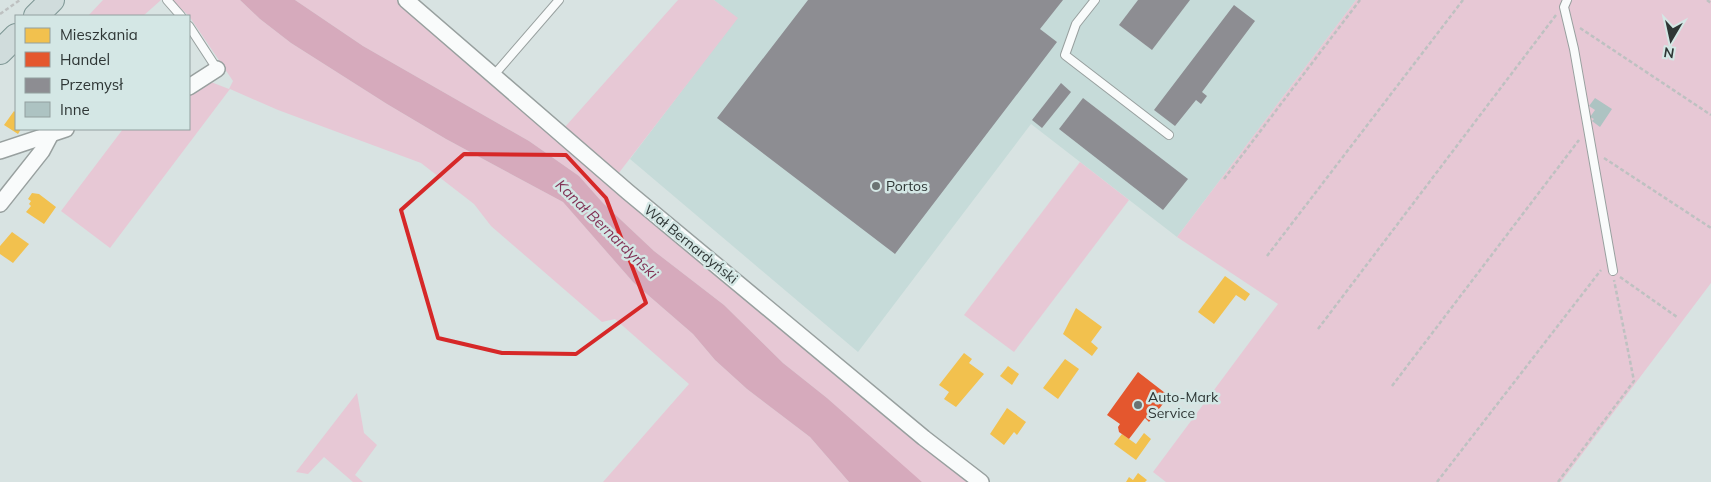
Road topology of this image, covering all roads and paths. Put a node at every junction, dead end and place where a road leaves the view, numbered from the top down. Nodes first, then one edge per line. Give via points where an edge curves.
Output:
1 (20, 0) edge
2 (52, 0) edge
3 (167, 0) edge
4 (406, 0) edge
5 (559, 0) edge
6 (1095, 0) edge
7 (1360, 0) edge
8 (1463, 0) edge
9 (1707, 0) edge
10 (1565, 3) edge
11 (1711, 3) edge
12 (0, 14) edge
13 (37, 15) edge
14 (180, 15) edge
15 (1566, 19) junction
16 (190, 28) edge
17 (15, 37) edge
18 (0, 52) edge
19 (217, 69) joint
20 (494, 76) junction
21 (190, 86) edge
22 (1711, 115) edge
23 (1587, 129) junction
24 (63, 130) edge
25 (51, 134) junction
26 (1169, 135) dead end
27 (1590, 149) junction
28 (0, 151) edge
29 (1224, 180) dead end
30 (0, 204) edge
31 (1711, 228) edge
32 (1267, 256) dead end
33 (1610, 258) junction
34 (1613, 272) junction
35 (1677, 317) dead end
36 (1318, 329) dead end
37 (1392, 386) dead end
38 (981, 482) edge
39 (1437, 482) edge
40 (1558, 482) edge

1 - 12 path
2 - 13 main road
3 - 14 lane
4 - 20 street, Wał Bernardyński
5 - 20 lane
6 - 26 lane via 1076,24 1065,55
7 - 29 path
8 - 32 path
9 - 11 path
10 - 15 lane
10 - 36 path
15 - 22 path
15 - 23 lane
16 - 19 lane
17 - 18 main road
19 - 21 street
20 - 38 street, Wał Bernardyński via 628,192
23 - 27 lane
23 - 37 path
24 - 25 street
25 - 28 street
25 - 30 street
27 - 31 path
27 - 33 lane
33 - 34 lane
33 - 39 path
34 - 35 path
34 - 40 path via 1634,381

